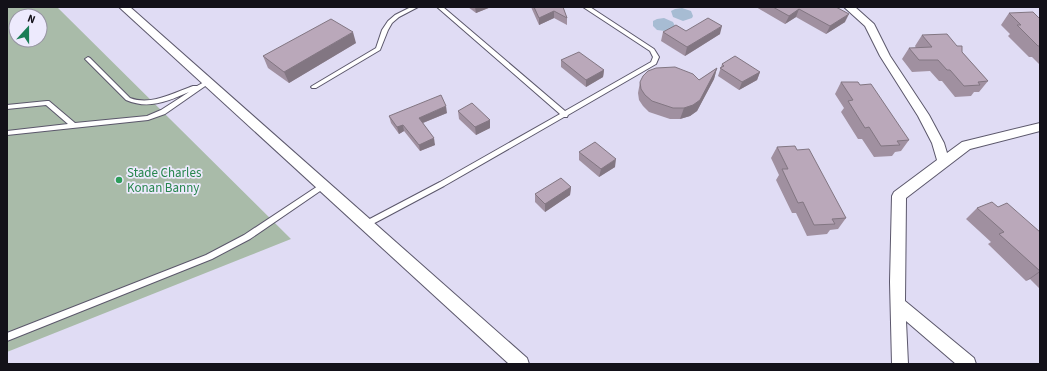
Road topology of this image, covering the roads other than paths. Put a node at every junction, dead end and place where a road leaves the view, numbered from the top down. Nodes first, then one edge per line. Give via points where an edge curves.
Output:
1 (124, 7) edge
2 (415, 7) edge
3 (440, 7) edge
4 (586, 7) edge
5 (849, 7) edge
6 (88, 59) dead end
7 (208, 82) junction
8 (314, 87) dead end
9 (7, 107) edge
10 (565, 115) junction
11 (74, 126) junction
12 (1040, 127) edge
13 (7, 133) edge
14 (944, 162) junction
15 (324, 185) junction
16 (367, 224) junction
17 (898, 304) junction
18 (7, 337) edge
19 (521, 364) edge
20 (900, 364) edge
21 (968, 364) edge

1 - 7 street
2 - 8 lane via 389,22 378,49
3 - 10 lane
4 - 10 lane via 652,50 656,57 654,63
5 - 14 street via 869,24 885,56 923,115 938,143
6 - 7 lane via 135,104 163,99
7 - 11 lane via 163,112 148,118
7 - 15 street
9 - 11 lane via 47,103
10 - 16 lane
11 - 13 lane
12 - 14 street via 966,145
14 - 17 street via 899,196
15 - 16 street
15 - 18 lane via 247,237 209,257
16 - 19 street
17 - 20 street
17 - 21 street

